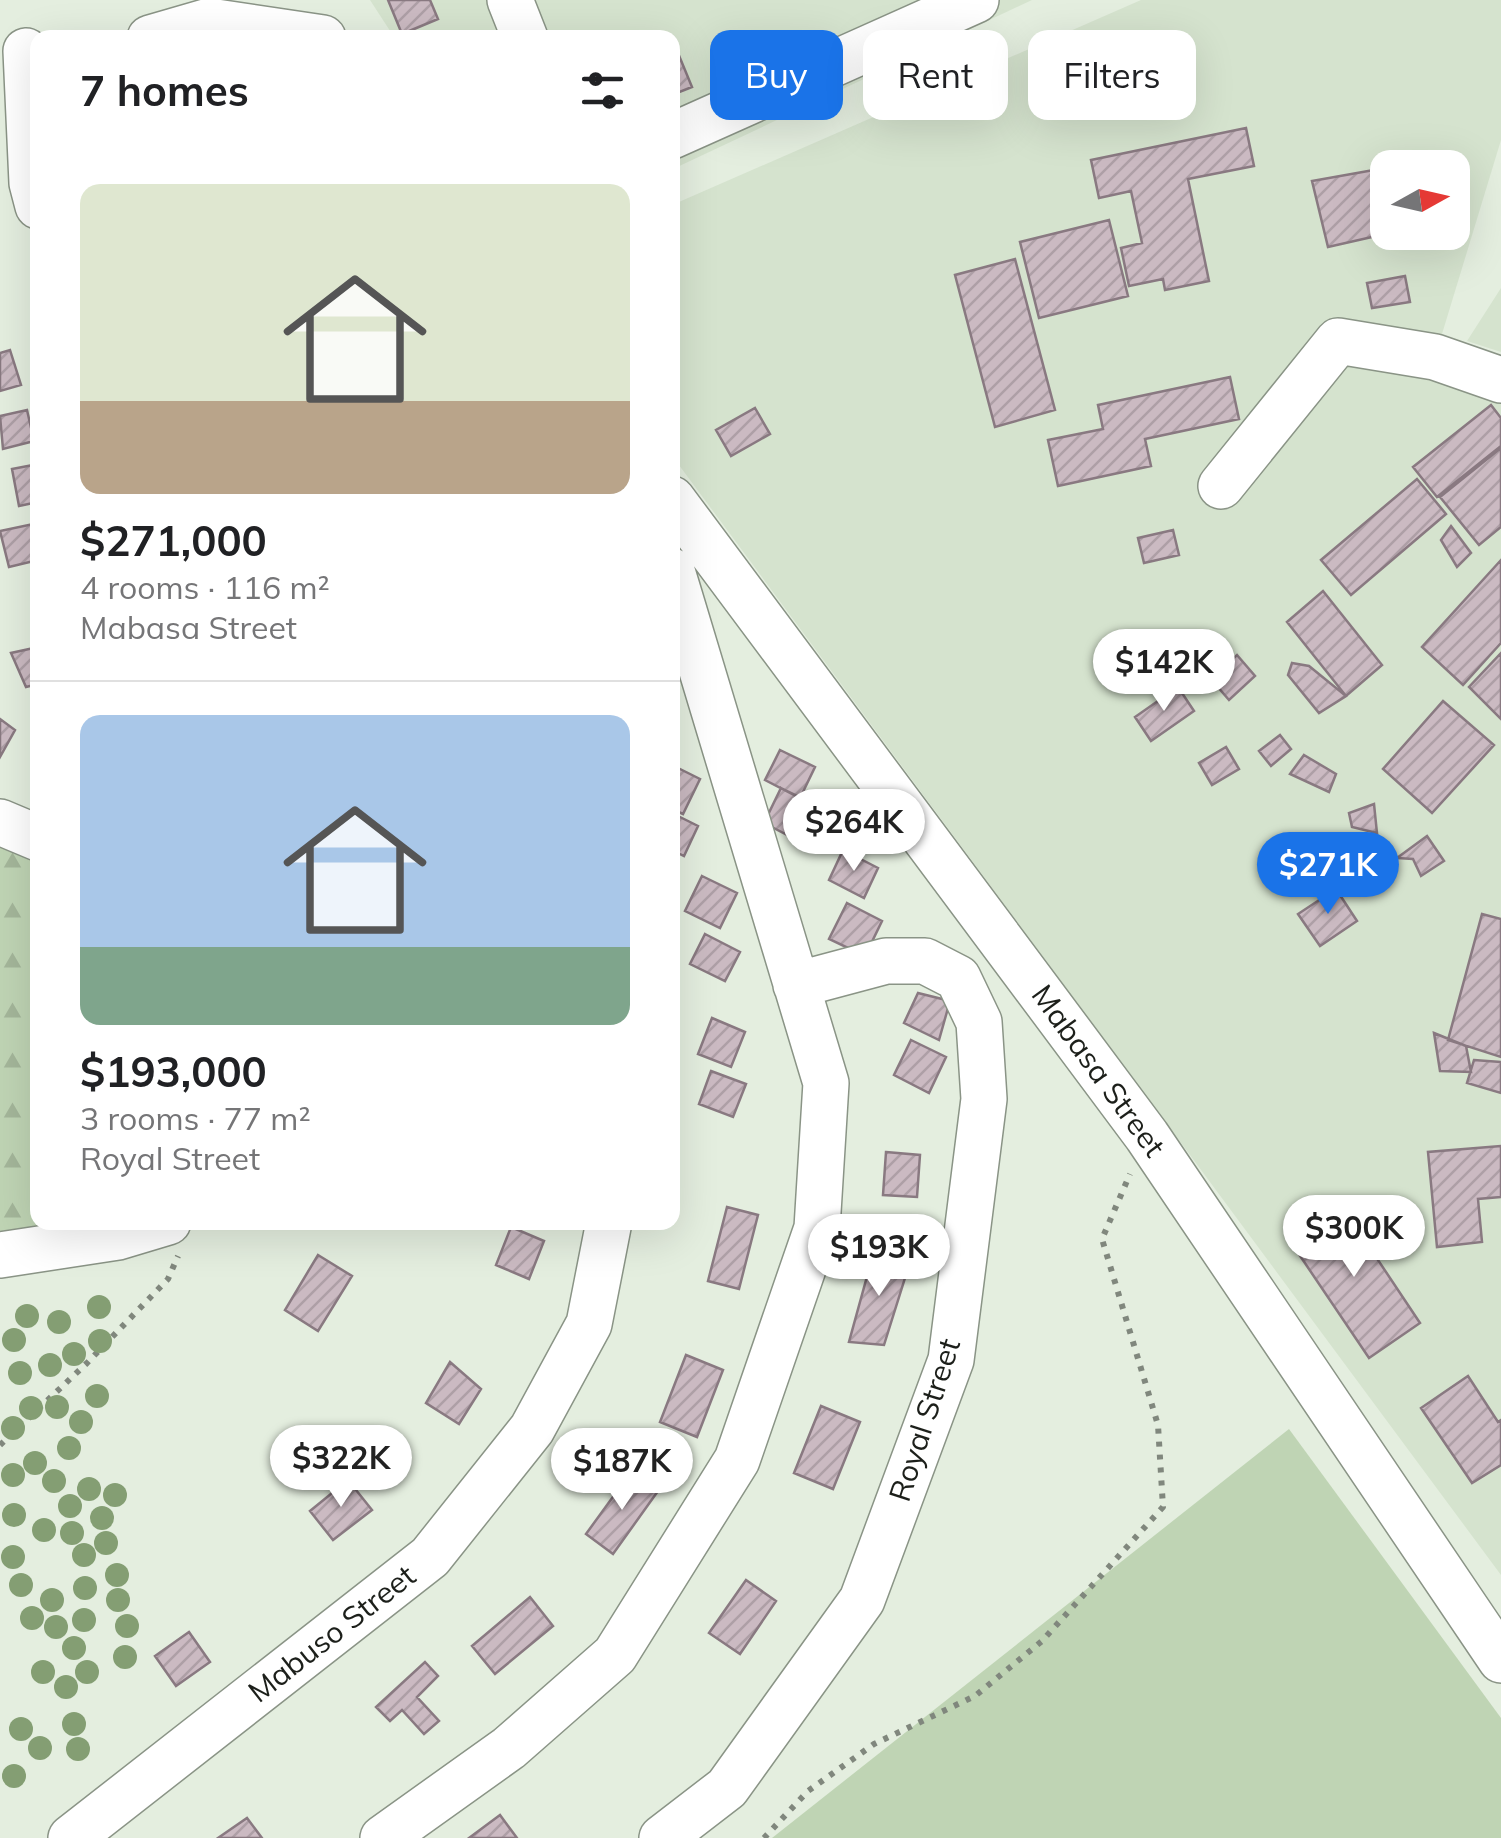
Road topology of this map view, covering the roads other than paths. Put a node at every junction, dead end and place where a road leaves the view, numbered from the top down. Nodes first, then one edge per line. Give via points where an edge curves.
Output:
1 (510, 0) edge
2 (976, 0) edge
3 (178, 30) edge
4 (269, 30) edge
5 (522, 30) edge
6 (21, 50) edge
7 (680, 132) edge
8 (30, 159) edge
9 (1501, 380) edge
10 (1221, 486) dead end
11 (680, 510) edge
12 (680, 597) edge
13 (0, 822) edge
14 (30, 835) edge
15 (796, 986) junction
16 (607, 1230) edge
17 (174, 1237) edge
18 (0, 1256) edge
19 (1501, 1660) edge
20 (71, 1838) edge
21 (383, 1838) edge
22 (662, 1838) edge

1 - 5 street
2 - 7 street
3 - 4 street via 209,21
6 - 8 street
9 - 10 street via 1435,357 1338,341
11 - 19 street, Mabasa Street via 1147,1136
12 - 15 street
13 - 14 street
15 - 21 street via 826,1083 817,1228 737,1460 615,1656 509,1748
15 - 22 street, Royal Street via 886,961 925,960 958,978 979,1022 984,1099 951,1360 862,1600 726,1788
16 - 20 street, Mabuso Street via 589,1324 532,1429 430,1557
17 - 18 street via 118,1237

